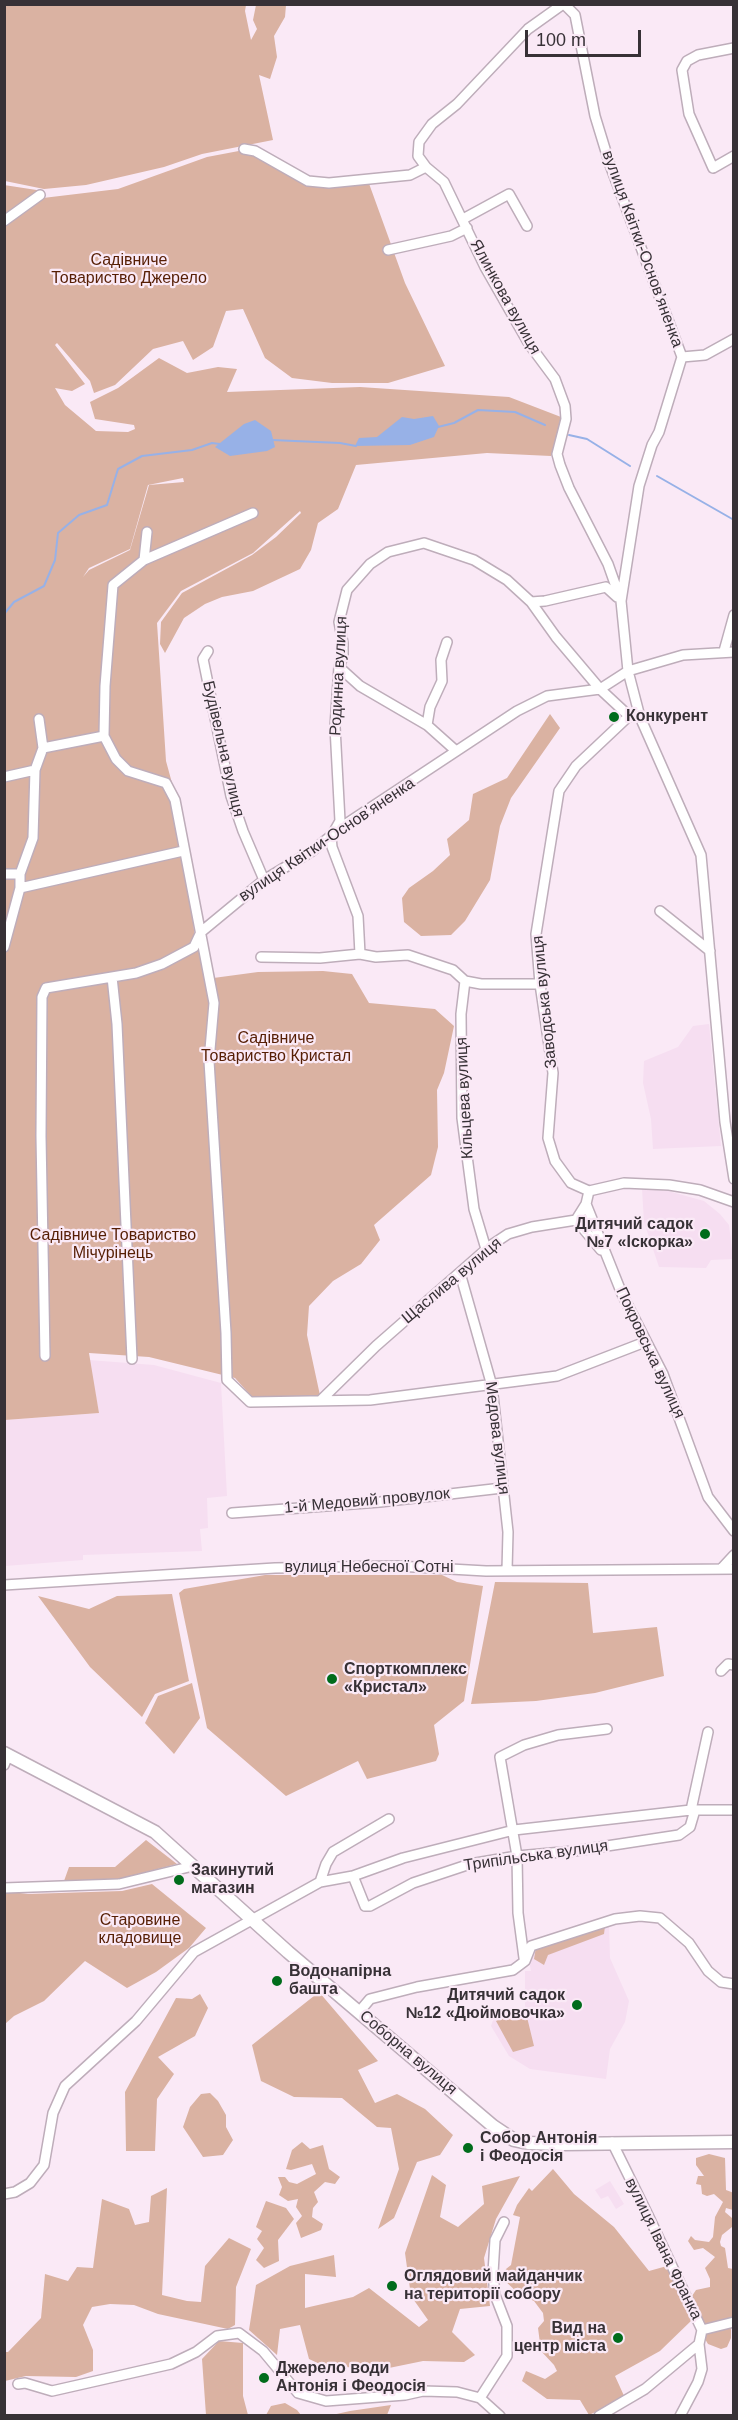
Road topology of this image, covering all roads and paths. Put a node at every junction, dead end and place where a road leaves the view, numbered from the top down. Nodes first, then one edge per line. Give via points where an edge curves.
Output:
1 (564, 4) edge
2 (734, 48) edge
3 (419, 142) joint
4 (244, 149) dead end
5 (734, 156) edge
6 (426, 167) junction
7 (40, 195) dead end
8 (4, 221) edge
9 (465, 224) junction
10 (527, 226) dead end
11 (388, 250) dead end
12 (734, 339) edge
13 (682, 357) junction
14 (557, 454) joint
15 (253, 513) dead end
16 (147, 532) dead end
17 (144, 560) junction
18 (621, 601) junction
19 (531, 602) junction
20 (734, 615) edge
21 (447, 642) dead end
22 (208, 651) dead end
23 (729, 652) edge
24 (339, 667) junction
25 (628, 671) junction
26 (600, 689) junction
27 (628, 716) junction
28 (640, 717) junction
29 (39, 719) dead end
30 (427, 725) junction
31 (104, 736) junction
32 (43, 748) junction
33 (455, 750) junction
34 (35, 770) junction
35 (4, 777) edge
36 (331, 837) junction
37 (183, 850) junction
38 (4, 874) edge
39 (21, 874) junction
40 (264, 880) junction
41 (20, 888) junction
42 (660, 911) dead end
43 (201, 932) junction
44 (4, 947) edge
45 (710, 951) junction
46 (360, 954) junction
47 (261, 957) dead end
48 (112, 977) junction
49 (465, 981) junction
50 (540, 984) junction
51 (734, 1179) edge
52 (590, 1191) junction
53 (734, 1202) edge
54 (586, 1204) junction
55 (576, 1220) junction
56 (486, 1249) junction
57 (606, 1257) junction
58 (460, 1273) junction
59 (645, 1342) junction
60 (45, 1356) dead end
61 (132, 1359) dead end
62 (492, 1386) junction
63 (321, 1400) junction
64 (502, 1488) junction
65 (232, 1513) dead end
66 (734, 1532) edge
67 (734, 1555) edge
68 (721, 1569) junction
69 (734, 1569) edge
70 (507, 1570) junction
71 (4, 1585) edge
72 (734, 1665) edge
73 (721, 1671) dead end
74 (608, 1728) dead end
75 (708, 1732) dead end
76 (6, 1758) edge
77 (693, 1810) junction
78 (734, 1810) edge
79 (389, 1819) dead end
80 (514, 1830) junction
81 (517, 1856) junction
82 (193, 1866) junction
83 (353, 1876) junction
84 (320, 1882) junction
85 (4, 1888) edge
86 (251, 1919) junction
87 (525, 1961) junction
88 (734, 1984) edge
89 (359, 2012) junction
90 (612, 2142) junction
91 (734, 2142) edge
92 (4, 2194) edge
93 (504, 2222) dead end
94 (734, 2322) edge
95 (702, 2330) junction
96 (699, 2343) junction
97 (18, 2384) dead end
98 (480, 2398) junction
99 (500, 2415) edge
100 (599, 2415) edge
101 (680, 2415) edge

1 - 3 street, вулиця Квітки-Основʼяненка via 528,29 457,104 432,124
1 - 13 street, вулиця Квітки-Основʼяненка via 575,15 609,165
2 - 5 street via 698,55 687,61 682,70 689,114 713,168
3 - 6 street, Ялинкова вулиця via 418,156
4 - 6 street via 308,181 329,183 410,175
6 - 9 street, Ялинкова вулиця via 444,182
7 - 8 street
9 - 10 street, Ялинкова вулиця via 509,194
9 - 11 street via 451,236
9 - 14 street, Ялинкова вулиця via 529,344 555,379 566,419
12 - 13 street via 705,355
13 - 18 street, вулиця Квітки-Основʼяненка via 639,486
14 - 18 street, вулиця Квітки-Основʼяненка
15 - 17 street
16 - 17 street
17 - 31 street via 113,585
18 - 19 street via 606,587
18 - 25 street, вулиця Квітки-Основʼяненка
19 - 24 street, Родинна вулиця via 507,580 474,560 424,543 388,552 370,564 347,590 339,622 343,643
19 - 26 street, Родинна вулиця
20 - 23 street
21 - 30 street via 441,660 442,681
22 - 40 street, Будівельна вулиця via 203,659 231,796
23 - 25 street via 683,655
24 - 30 street via 360,686
24 - 36 street, Родинна вулиця via 335,727 340,821
25 - 26 street
25 - 28 street, вулиця Квітки-Основʼяненка
26 - 27 street, Родинна вулиця
26 - 33 street, вулиця Квітки-Основʼяненка via 548,696
27 - 28 street
27 - 50 street, Заводська вулиця via 576,766 559,791 536,934
28 - 45 street, вулиця Квітки-Основʼяненка via 701,855
29 - 32 street
30 - 33 street
31 - 32 street
31 - 37 street via 116,759 128,771 166,783 175,800
32 - 34 street
33 - 36 street, вулиця Квітки-Основʼяненка
34 - 35 street
34 - 39 street via 33,838
36 - 40 street, вулиця Квітки-Основʼяненка
36 - 46 street via 358,916
37 - 41 street
37 - 43 street
38 - 39 street
39 - 41 street
40 - 43 street, вулиця Квітки-Основʼяненка
41 - 44 street
42 - 45 street
43 - 48 street, вулиця Квітки-Основʼяненка via 194,946 162,964
43 - 63 street via 214,1003 209,1061 227,1380 250,1402
45 - 51 street, вулиця Квітки-Основʼяненка
46 - 47 street
46 - 49 street via 408,955 453,970
48 - 60 street, вулиця Квітки-Основʼяненка via 56,984 46,988 42,997
48 - 61 street
49 - 50 street
49 - 56 street, Кільцева вулиця via 461,1014 462,1118 474,1209
50 - 52 street, Заводська вулиця via 553,1073 548,1138 555,1161 571,1183
52 - 53 street via 624,1183 669,1185 700,1190
52 - 54 street
54 - 55 street
54 - 57 street, Покровська вулиця
55 - 56 street, Щаслива вулиця via 508,1234
55 - 57 street
56 - 58 street, Щаслива вулиця
57 - 59 street, Покровська вулиця
58 - 62 street, Медова вулиця
58 - 63 street, Щаслива вулиця
59 - 62 street via 557,1376
59 - 66 street, Покровська вулиця via 663,1374 708,1497
62 - 63 street via 370,1400
62 - 64 street, Медова вулиця
64 - 65 street, 1-й Медовий провулок
64 - 70 street, Медова вулиця via 508,1532
67 - 68 street
68 - 69 street, вулиця Небесної Сотні
68 - 70 street, вулиця Небесної Сотні
70 - 71 street, вулиця Небесної Сотні via 397,1566 274,1568
72 - 73 street via 728,1664
74 - 80 street via 558,1735 500,1757
75 - 77 street, Трипільська вулиця
76 - 82 main road, Соборна вулиця via 155,1832
77 - 78 street, Трипільська вулиця
77 - 80 street, Трипільська вулиця
77 - 81 street, Трипільська вулиця via 690,1827 679,1835
79 - 84 street via 333,1852
80 - 81 street
80 - 83 street, Трипільська вулиця via 403,1858
81 - 83 street, Трипільська вулиця via 444,1871 370,1906 365,1906
81 - 87 street via 518,1913
82 - 85 street via 119,1884
82 - 86 main road, Соборна вулиця
83 - 84 street, Трипільська вулиця
84 - 86 street, Трипільська вулиця
86 - 89 main road, Соборна вулиця
86 - 92 street, Трипільська вулиця via 194,1952 136,2021 65,2086 53,2114 44,2165 30,2183
87 - 88 street via 531,1946 615,1919 660,1918 689,1943 708,1971 721,1982
87 - 89 street via 513,1970 370,1999
89 - 90 main road, Соборна вулиця via 514,2140
90 - 91 main road, Соборна вулиця
90 - 95 street, вулиця Івана Франка
93 - 98 street via 495,2240 493,2272 495,2295 507,2326 507,2356
94 - 95 street
95 - 96 street, вулиця Івана Франка
96 - 100 street, вулиця Івана Франка via 645,2389
96 - 101 street via 702,2369
97 - 98 street via 52,2391 171,2364 217,2336 238,2333 263,2351 298,2393 326,2401 423,2391 457,2392
98 - 99 street

